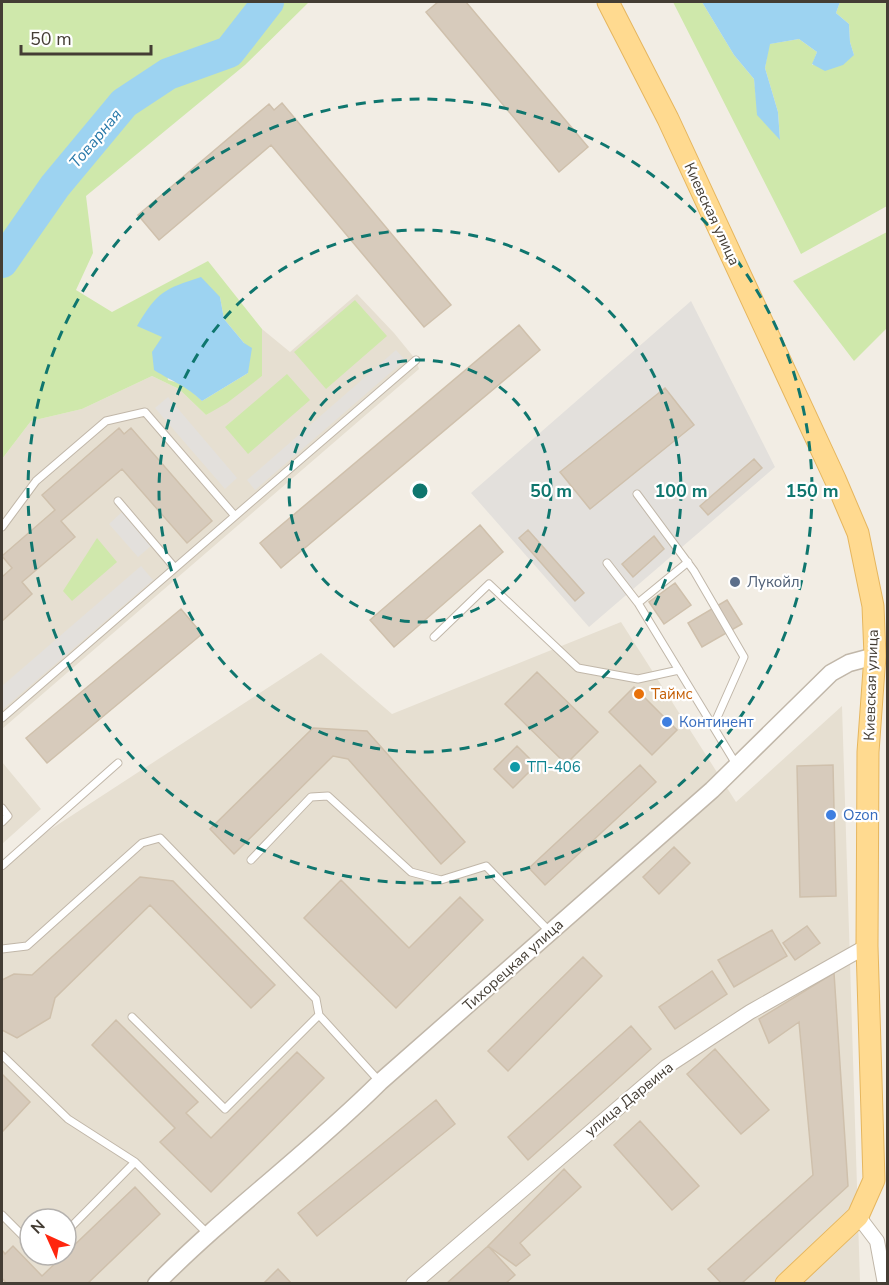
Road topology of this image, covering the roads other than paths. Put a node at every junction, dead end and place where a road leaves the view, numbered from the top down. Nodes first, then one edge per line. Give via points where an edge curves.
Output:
1 (608, 2) edge
2 (416, 360) dead end
3 (637, 494) dead end
4 (118, 501) dead end
5 (235, 516) junction
6 (2, 527) edge
7 (688, 562) junction
8 (607, 563) dead end
9 (175, 568) junction
10 (638, 603) junction
11 (880, 604) edge
12 (434, 637) dead end
13 (881, 655) edge
14 (679, 670) junction
15 (2, 718) edge
16 (715, 728) junction
17 (118, 763) dead end
18 (737, 766) junction
19 (2, 808) edge
20 (2, 822) edge
21 (251, 860) dead end
22 (2, 866) edge
23 (550, 932) junction
24 (867, 946) junction
25 (2, 949) edge
26 (319, 1015) junction
27 (132, 1017) dead end
28 (2, 1055) edge
29 (380, 1082) junction
30 (135, 1162) junction
31 (2, 1215) edge
32 (858, 1216) junction
33 (78, 1220) edge
34 (18, 1231) edge
35 (208, 1234) junction
36 (882, 1239) edge
37 (156, 1284) edge
38 (413, 1284) edge
39 (786, 1284) edge
40 (885, 1284) edge

1 - 11 main road, Киевская улица via 668,119 836,479
2 - 5 lane
3 - 7 lane
4 - 9 lane
5 - 6 lane via 145,411 106,421 36,482
5 - 9 lane
7 - 10 lane
7 - 16 lane via 744,657
8 - 10 lane
9 - 15 lane
10 - 14 lane
11 - 13 main road, Киевская улица
12 - 14 lane via 489,584 578,668 638,679
13 - 18 street, Тихорецкая улица via 849,663 831,673
13 - 24 main road, Киевская улица via 868,752
14 - 16 lane
16 - 18 lane
17 - 22 lane
18 - 23 street, Тихорецкая улица
19 - 20 lane via 8,816
21 - 23 lane via 311,797 328,796 411,872 441,880 486,866
23 - 29 street, Тихорецкая улица
24 - 32 main road, Киевская улица via 874,1180
24 - 38 street, улица Дарвина via 750,1012 666,1067
25 - 26 lane via 27,945 142,843 160,838 316,999
26 - 27 lane via 225,1109
26 - 29 lane
28 - 30 lane via 68,1119
29 - 35 street, Тихорецкая улица
30 - 33 lane
30 - 35 lane
31 - 34 lane
32 - 36 street
32 - 39 main road, Киевская улица
35 - 37 street, Тихорецкая улица
36 - 40 street

